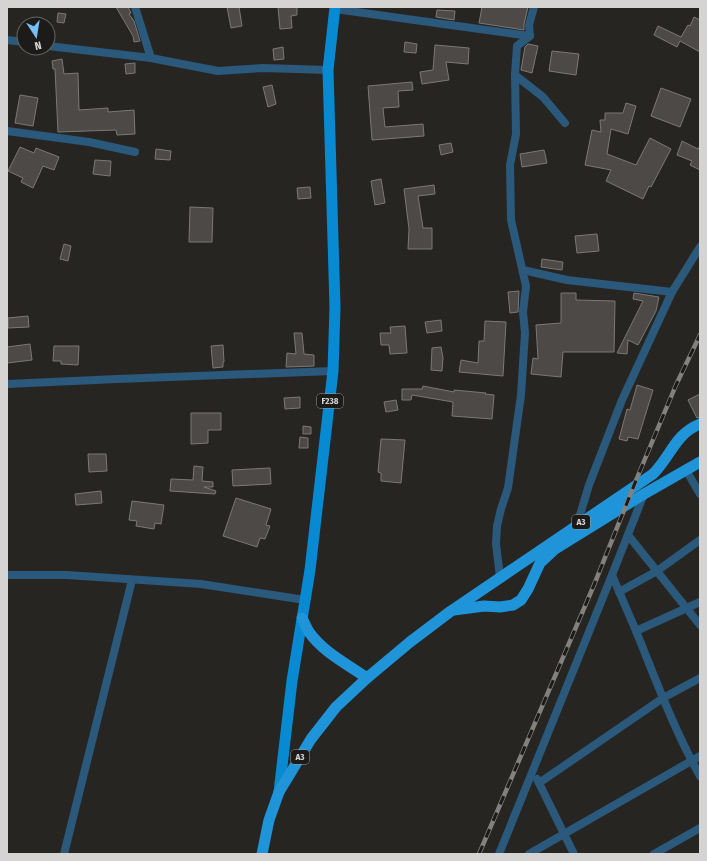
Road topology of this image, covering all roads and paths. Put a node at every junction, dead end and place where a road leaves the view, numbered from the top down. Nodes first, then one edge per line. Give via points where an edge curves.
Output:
1 (135, 7) edge
2 (534, 7) edge
3 (335, 8) edge
4 (530, 36) junction
5 (56, 47) edge
6 (151, 58) junction
7 (328, 70) junction
8 (515, 75) junction
9 (565, 123) dead end
10 (7, 131) edge
11 (136, 152) dead end
12 (700, 247) edge
13 (523, 270) junction
14 (672, 292) junction
15 (333, 371) junction
16 (7, 384) edge
17 (700, 424) edge
18 (700, 462) edge
19 (686, 470) junction
20 (644, 494) junction
21 (700, 494) edge
22 (577, 525) junction
23 (628, 535) junction
24 (700, 540) edge
25 (657, 571) junction
26 (7, 575) edge
27 (612, 575) junction
28 (500, 577) junction
29 (132, 580) junction
30 (619, 592) junction
31 (305, 600) junction
32 (700, 602) edge
33 (687, 608) junction
34 (451, 611) junction
35 (302, 618) junction
36 (700, 625) edge
37 (636, 630) junction
38 (367, 678) junction
39 (700, 678) edge
40 (662, 698) junction
41 (700, 756) edge
42 (691, 761) junction
43 (532, 771) junction
44 (700, 776) edge
45 (538, 783) junction
46 (279, 792) junction
47 (700, 828) edge
48 (563, 834) junction
49 (64, 854) edge
50 (262, 854) edge
51 (499, 854) edge
52 (529, 854) edge
53 (574, 854) edge
54 (654, 854) edge

1 - 6 street
2 - 4 street via 529,25
3 - 4 street
3 - 7 main road, F238
4 - 8 street via 517,46
5 - 6 street
6 - 7 street via 218,71 263,68
7 - 15 main road, F238 via 335,307
8 - 9 street via 543,98
8 - 13 street via 516,134 510,165 511,220
10 - 11 street via 89,142
12 - 14 street
13 - 14 street via 567,280
13 - 28 street via 526,286 521,395 508,488 497,526 496,544
14 - 22 street via 622,400
15 - 16 street
15 - 31 main road, F238
17 - 22 highway, A3 via 676,442 662,465 653,474
18 - 19 highway, A3
19 - 20 highway, A3
19 - 21 street
20 - 23 street
20 - 34 highway, A3 via 555,549 540,563 521,600 513,605
22 - 28 highway, A3
23 - 25 street
23 - 27 street
24 - 25 street
25 - 30 street
25 - 33 street
26 - 29 street via 67,575
27 - 30 street
27 - 43 street
28 - 34 highway, A3
29 - 31 street via 201,584
29 - 49 street
30 - 37 street
31 - 35 main road, F238
32 - 33 street
33 - 36 street
33 - 37 street
34 - 38 highway, A3
35 - 38 highway via 317,641
35 - 46 main road, F238
37 - 40 street
38 - 46 highway, A3 via 336,707 311,739
39 - 40 street
40 - 42 street
40 - 45 street
41 - 42 street
42 - 44 street
42 - 48 street
43 - 45 street
43 - 51 street
45 - 48 street
46 - 50 highway, A3 via 269,820
47 - 54 street
48 - 52 street
48 - 53 street

